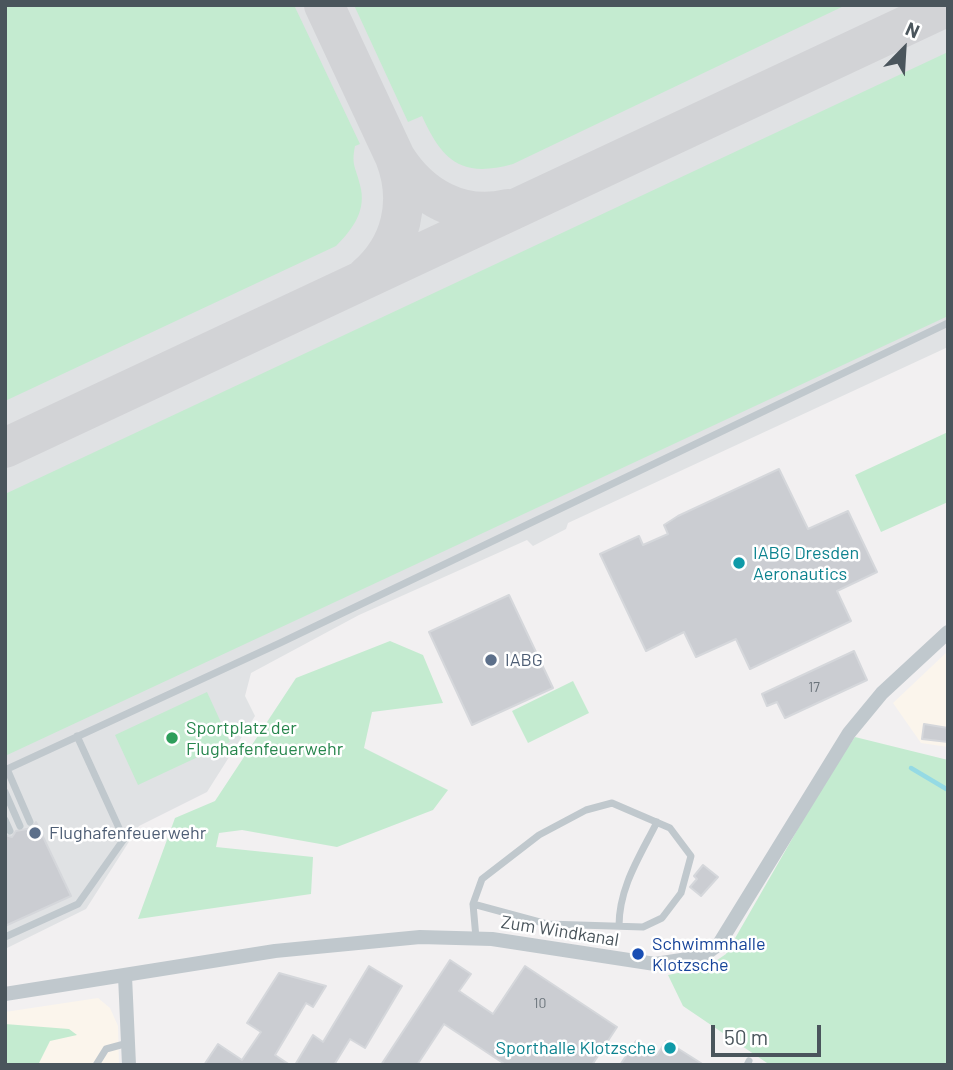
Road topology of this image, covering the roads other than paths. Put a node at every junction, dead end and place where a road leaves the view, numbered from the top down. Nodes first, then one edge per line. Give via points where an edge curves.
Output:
1 (948, 323) edge
2 (948, 632) edge
3 (77, 736) junction
4 (6, 769) edge
5 (5, 792) edge
6 (5, 820) edge
7 (30, 822) dead end
8 (657, 822) junction
9 (20, 826) dead end
10 (10, 831) dead end
11 (473, 904) junction
12 (619, 926) junction
13 (5, 937) edge
14 (476, 938) junction
15 (125, 976) junction
16 (5, 994) edge
17 (128, 1043) junction
18 (96, 1065) edge
19 (129, 1065) edge

1 - 3 lane
2 - 14 street, Zum Windkanal via 882,693 849,733 719,944 701,957 655,964
3 - 4 lane
3 - 13 lane via 124,839 78,904
4 - 7 lane
5 - 9 lane
6 - 10 lane
8 - 11 lane via 612,803 586,810 539,835 481,879
8 - 12 lane via 623,888
8 - 12 lane via 670,828 691,856 681,894 662,919 643,927
11 - 12 lane via 547,924
11 - 14 lane
14 - 15 street, Zum Windkanal via 420,937 302,948
15 - 16 street, Zum Windkanal
15 - 17 street
17 - 18 lane via 106,1049
17 - 19 street

